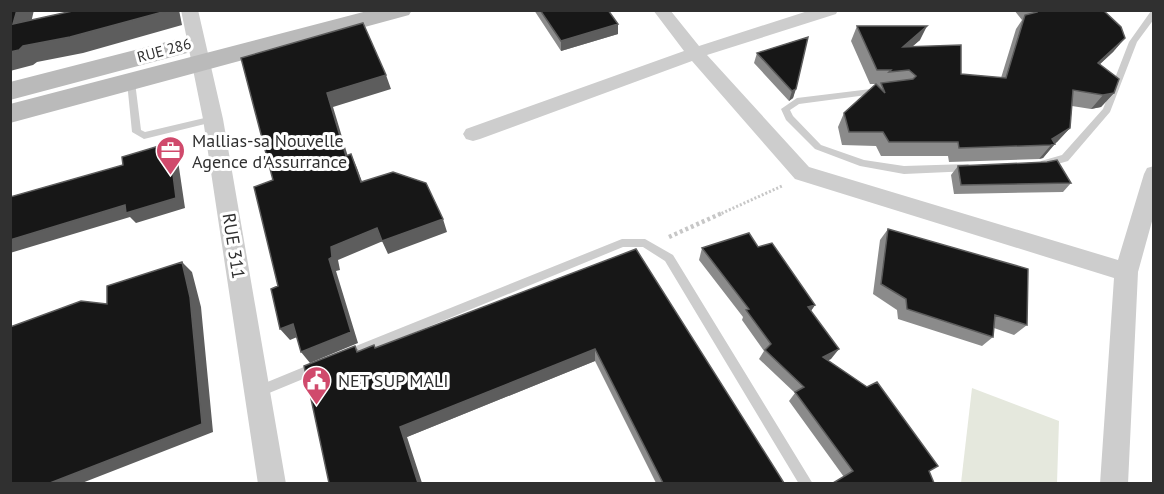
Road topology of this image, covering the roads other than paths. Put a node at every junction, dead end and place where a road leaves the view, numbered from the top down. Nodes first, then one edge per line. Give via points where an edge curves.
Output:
1 (189, 10) edge
2 (318, 10) edge
3 (401, 10) edge
4 (661, 10) edge
5 (830, 10) edge
6 (1154, 13) edge
7 (198, 53) junction
8 (695, 53) junction
9 (131, 82) junction
10 (890, 90) edge
11 (10, 91) edge
12 (10, 114) edge
13 (213, 119) junction
14 (473, 134) dead end
15 (1038, 165) edge
16 (982, 167) edge
17 (1154, 174) edge
18 (1126, 272) junction
19 (257, 392) junction
20 (272, 483) edge
21 (807, 483) edge
22 (1114, 483) edge

1 - 7 street, RUE 311
2 - 7 street, RUE 286
3 - 7 street
4 - 8 street
5 - 8 street
6 - 15 lane via 1133,42 1107,111 1065,158
7 - 9 street
7 - 11 street, RUE 286
7 - 13 street, RUE 311
8 - 14 street
8 - 18 street via 802,173
9 - 12 street
9 - 13 lane via 137,132 144,136
10 - 16 lane via 797,101 785,109 818,147 863,163 904,170
13 - 19 street, RUE 311
17 - 18 street
18 - 22 street
19 - 20 street, RUE 311
19 - 21 lane via 622,243 645,243 669,258

